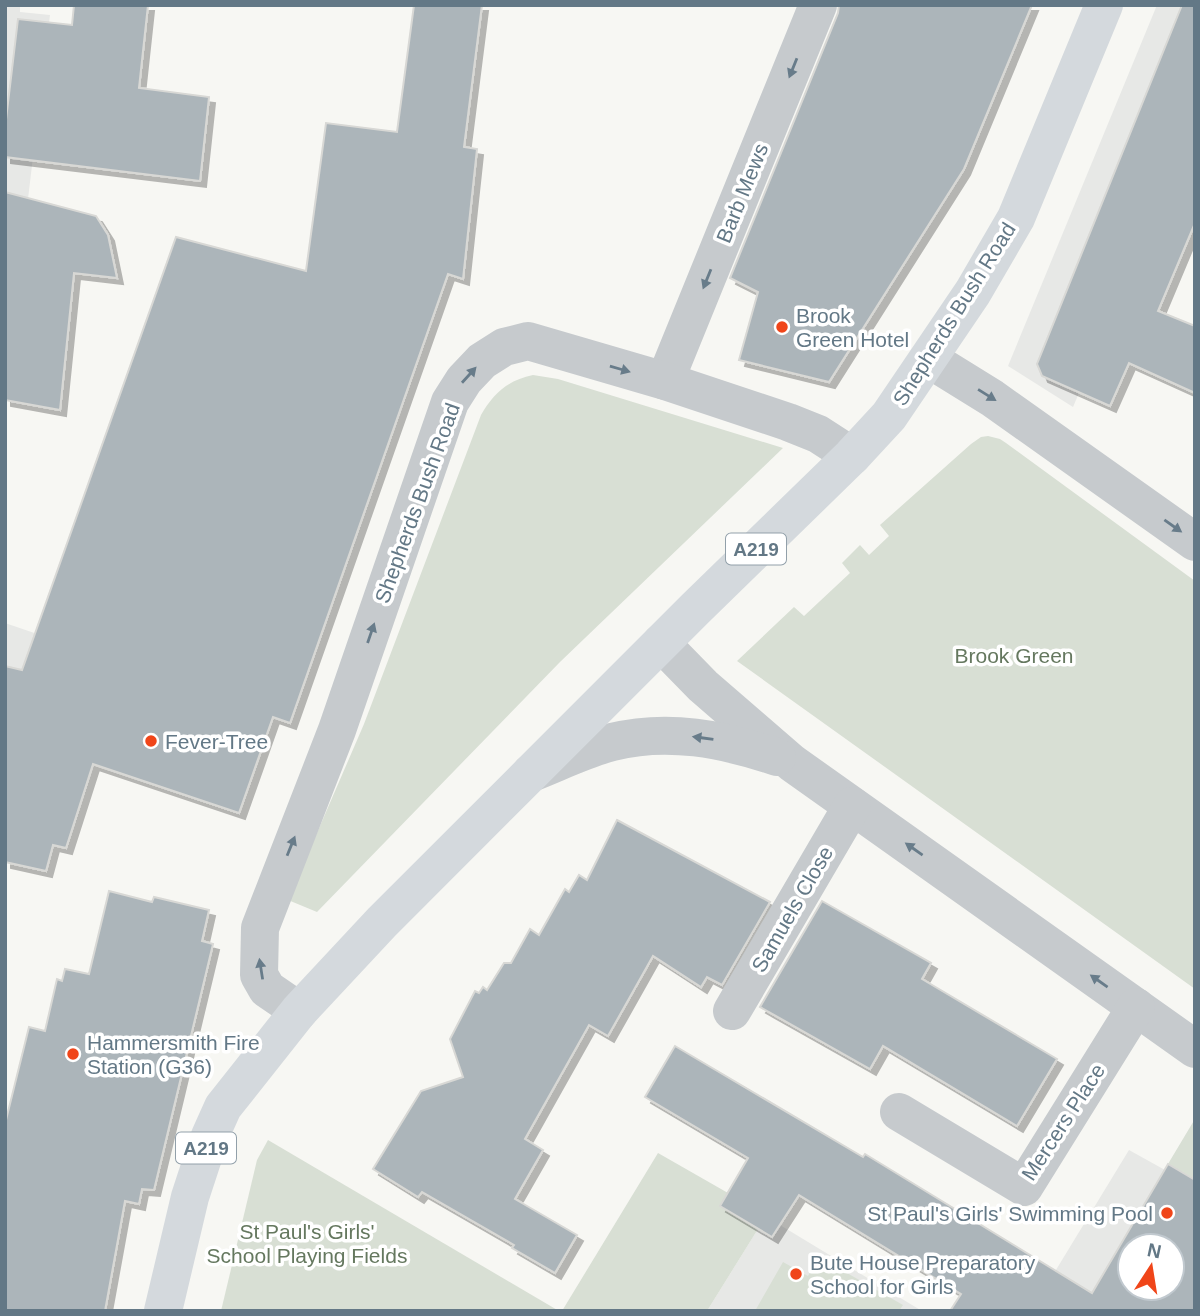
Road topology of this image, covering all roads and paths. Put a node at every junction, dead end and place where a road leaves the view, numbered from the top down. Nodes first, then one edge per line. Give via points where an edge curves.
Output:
1 (818, 5) edge
2 (1104, 5) edge
3 (929, 359) junction
4 (665, 381) junction
5 (852, 456) junction
6 (1195, 542) edge
7 (661, 643) junction
8 (792, 762) junction
9 (531, 773) junction
10 (852, 806) junction
11 (1136, 1007) junction
12 (299, 1011) junction
13 (732, 1011) dead end
14 (1195, 1049) edge
15 (899, 1112) dead end
16 (163, 1311) edge

1 -> 4 street, Barb Mews
2 - 3 main road, Shepherds Bush Road / A219 via 1016,218
3 - 5 main road, Shepherds Bush Road / A219 via 889,416
3 -> 6 street via 992,398
4 - 5 street, Shepherds Bush Road via 806,428
12 -> 4 street, Shepherds Bush Road via 267,989 259,975 260,928 337,730 450,402 482,361 504,347 528,341
5 - 7 main road, Shepherds Bush Road / A219
7 - 8 street via 703,686
7 - 9 main road, Shepherds Bush Road / A219
8 -> 9 street via 730,742 673,735 611,742
8 - 10 street
9 - 12 main road, Shepherds Bush Road / A219
11 -> 10 street
10 - 13 street, Samuels Close
11 - 14 street
11 - 15 street, Mercers Place via 1024,1187
12 - 16 main road, Shepherds Bush Road / A219 via 223,1107 190,1197

